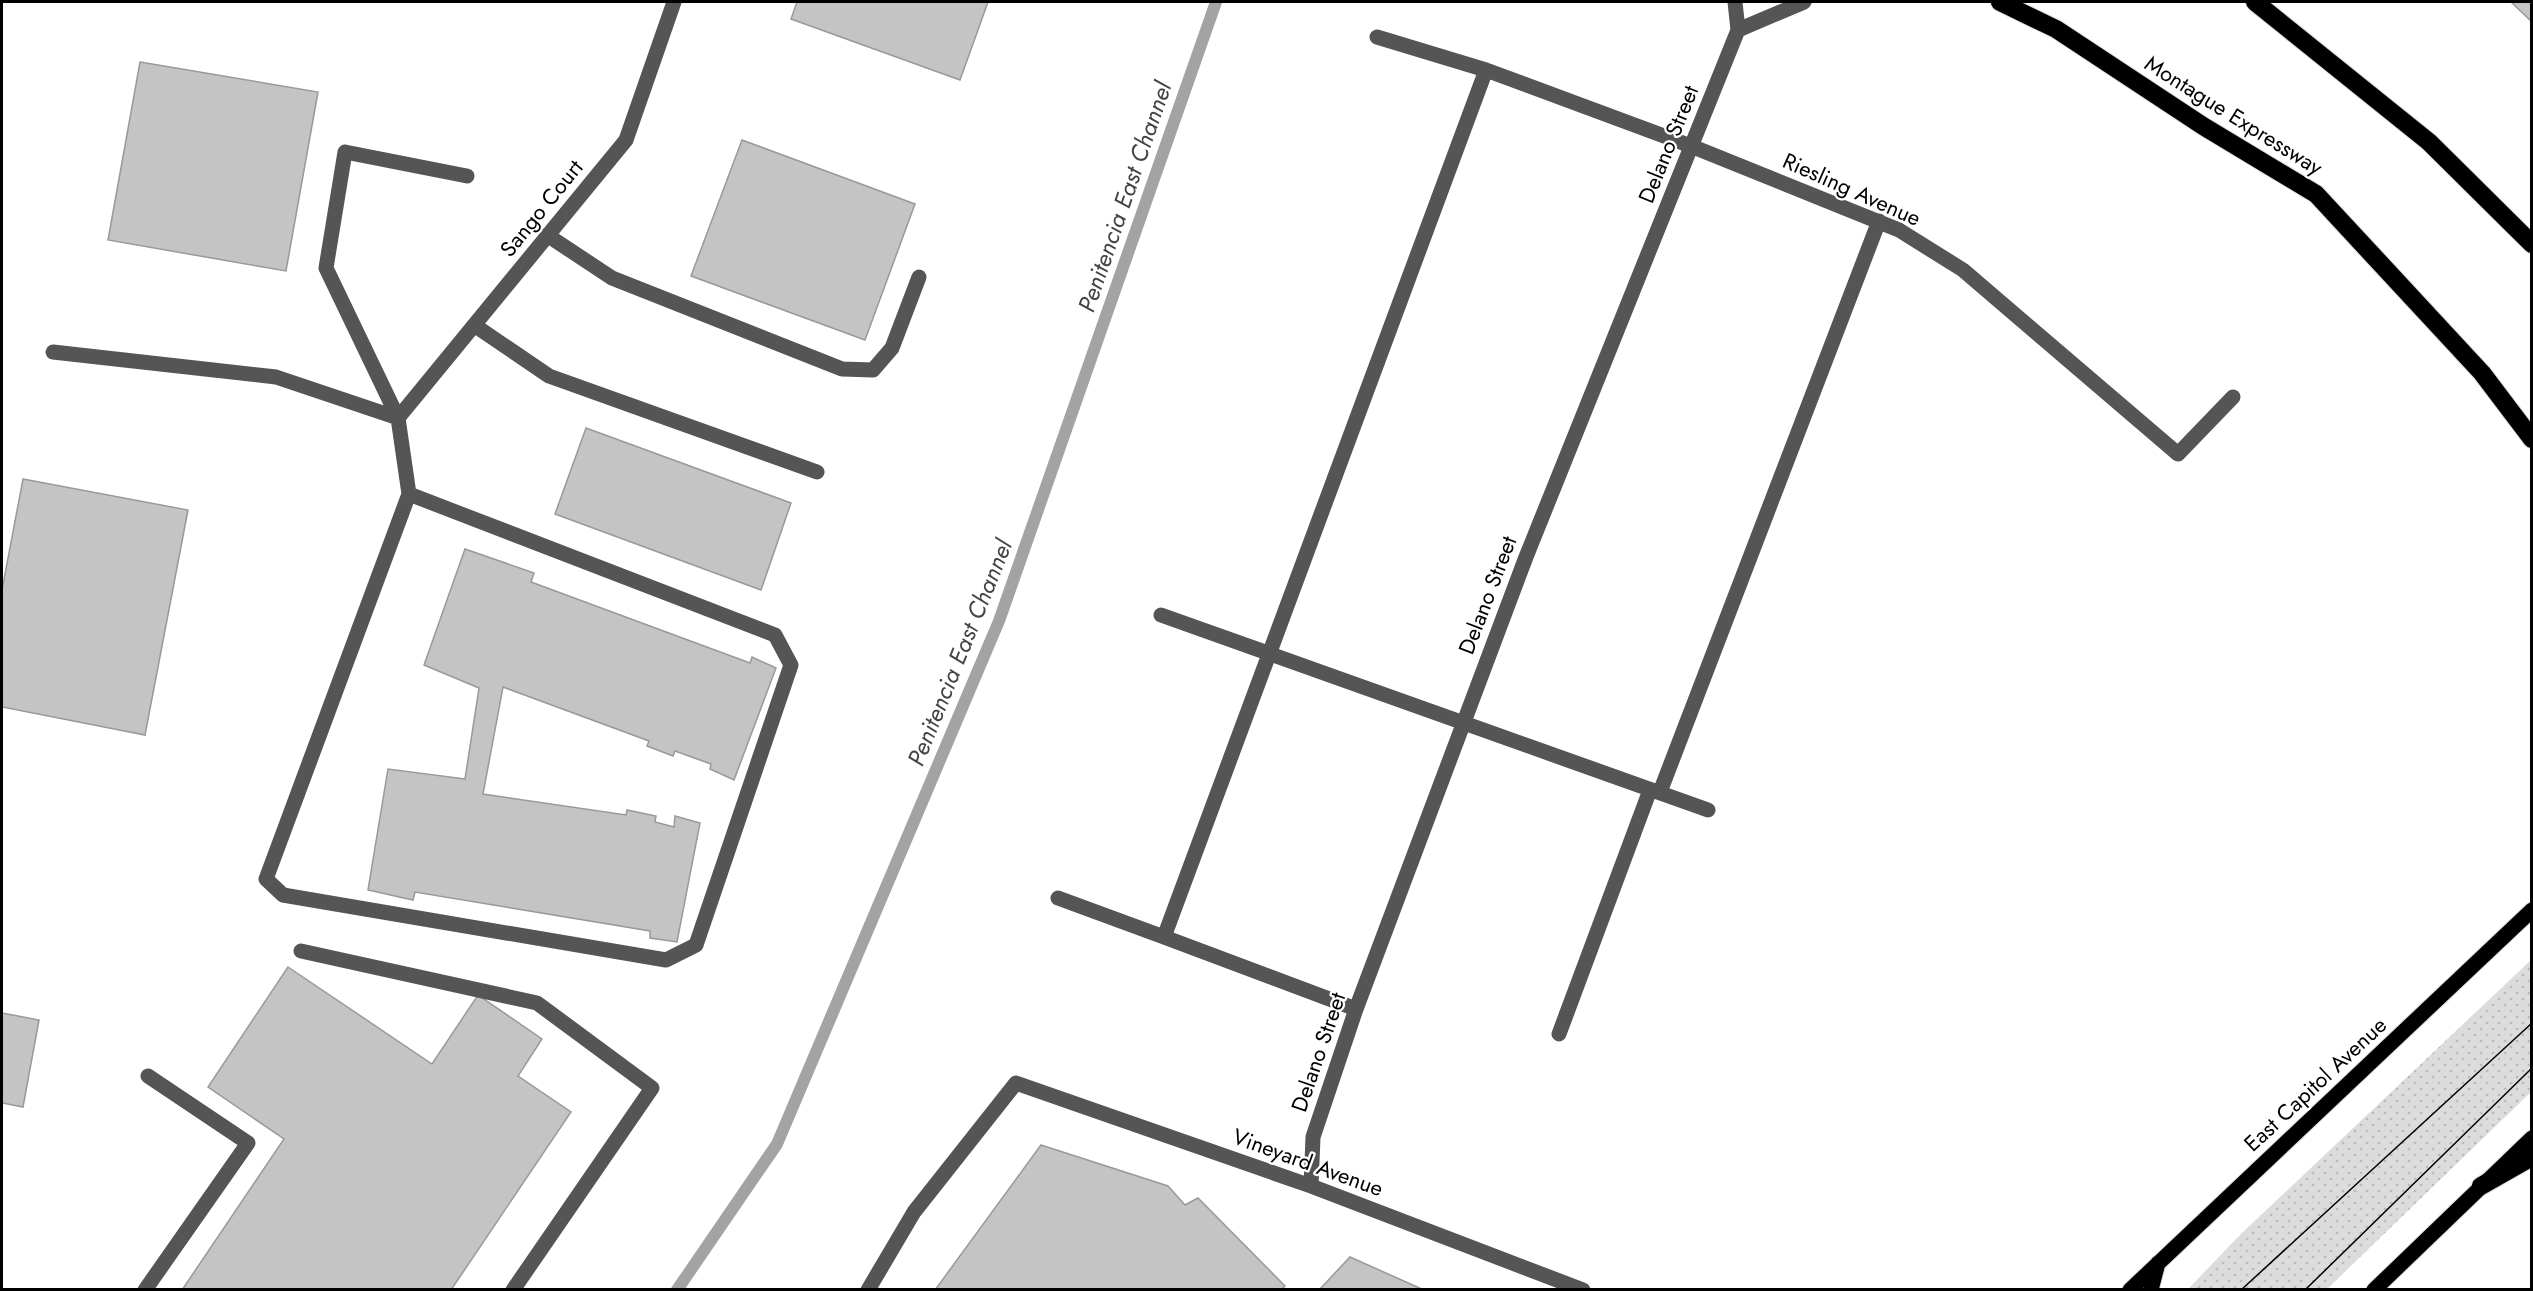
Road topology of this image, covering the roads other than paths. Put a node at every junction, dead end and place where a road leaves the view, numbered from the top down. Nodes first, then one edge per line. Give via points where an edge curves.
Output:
1 (674, 2) edge
2 (1735, 2) edge
3 (1804, 2) edge
4 (2000, 2) edge
5 (2255, 2) edge
6 (1738, 30) junction
7 (1377, 37) dead end
8 (1486, 70) junction
9 (1691, 146) junction
10 (467, 176) dead end
11 (1879, 222) junction
12 (548, 235) junction
13 (2532, 244) edge
14 (920, 277) dead end
15 (474, 324) junction
16 (53, 352) dead end
17 (2233, 397) dead end
18 (398, 418) junction
19 (2532, 439) edge
20 (817, 472) dead end
21 (409, 494) junction
22 (1161, 615) dead end
23 (1270, 653) junction
24 (1462, 721) junction
25 (1655, 791) junction
26 (1707, 810) dead end
27 (1058, 898) dead end
28 (2532, 910) edge
29 (1164, 937) junction
30 (301, 951) dead end
31 (1356, 1009) junction
32 (1559, 1034) dead end
33 (148, 1076) dead end
34 (2532, 1138) edge
35 (2532, 1157) edge
36 (1311, 1186) junction
37 (2481, 1186) junction
38 (2158, 1263) junction
39 (146, 1290) edge
40 (513, 1290) edge
41 (868, 1290) edge
42 (1583, 1290) edge
43 (2130, 1290) edge
44 (2151, 1290) edge
45 (2374, 1290) edge

1 - 12 street, Sango Court via 626,140
2 - 6 street, Delano Street
3 - 6 street
4 - 19 highway, Montague Expressway via 2056,29 2203,126 2316,194 2482,372
5 - 13 highway via 2429,142
6 - 9 street, Delano Street
7 - 8 street, Riesling Avenue
8 - 9 street, Riesling Avenue
8 - 23 street
9 - 11 street, Riesling Avenue
9 - 24 street, Delano Street
10 - 18 street via 345,152 326,268
11 - 17 street, Riesling Avenue via 1963,270 2178,454
11 - 25 street
12 - 14 street via 612,278 842,369 873,370 892,348
12 - 15 street, Sango Court
15 - 18 street, Sango Court
15 - 20 street via 549,376
16 - 18 street via 276,377
18 - 21 street
21 - 21 street via 774,634 791,665 696,945 666,960 283,895 266,879
22 - 23 street
23 - 24 street
23 - 29 street
24 - 25 street
24 - 31 street, Delano Street
25 - 26 street
25 - 32 street
27 - 29 street
28 - 38 main road, East Capitol Avenue
29 - 31 street
30 - 40 street via 537,1003 652,1088
31 - 36 street, Delano Street via 1313,1137
33 - 39 street via 248,1143
34 - 37 main road
35 - 37 highway
36 - 41 street, Vineyard Avenue via 1016,1083 914,1212
36 - 42 street, Vineyard Avenue
37 - 45 main road
38 - 43 main road, East Capitol Avenue
38 - 44 main road

